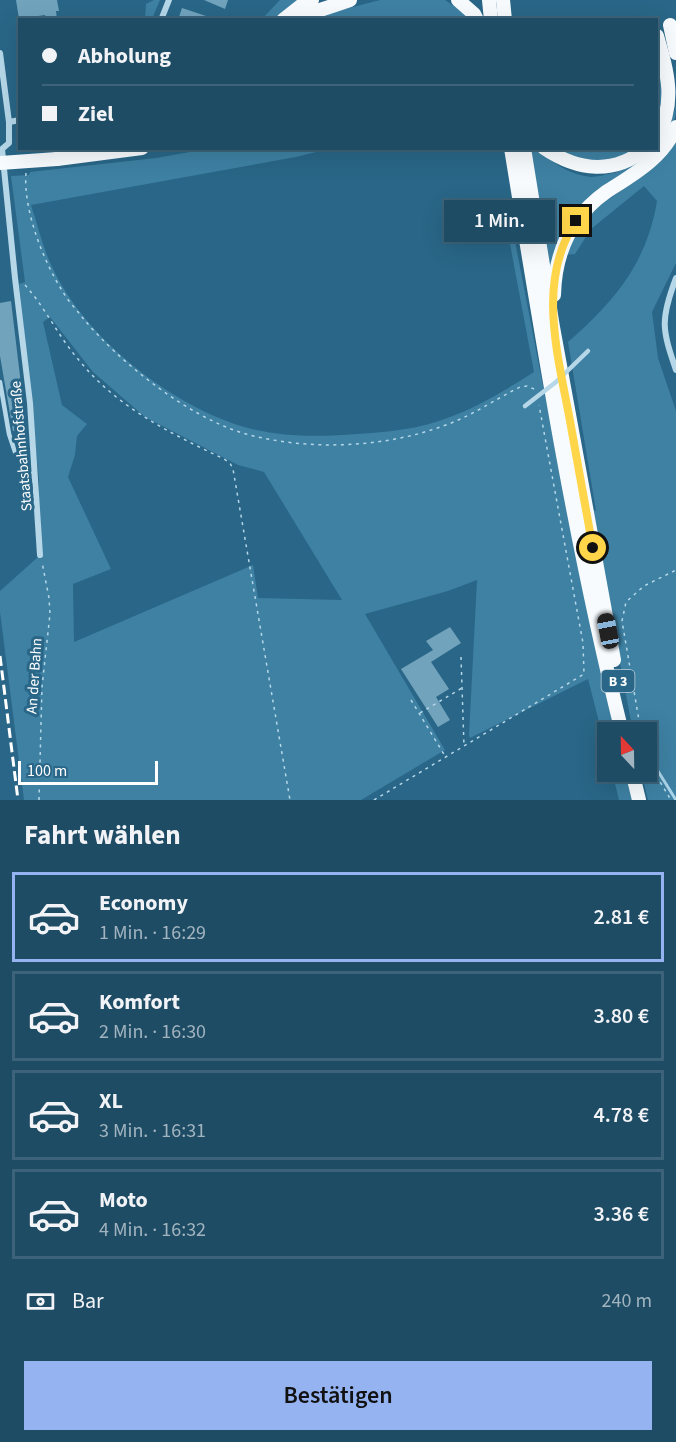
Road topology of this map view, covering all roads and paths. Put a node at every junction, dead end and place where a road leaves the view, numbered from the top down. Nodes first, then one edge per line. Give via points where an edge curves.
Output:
1 (169, 0) edge
2 (312, 0) edge
3 (350, 0) edge
4 (458, 0) edge
5 (489, 0) edge
6 (503, 0) edge
7 (162, 18) edge
8 (286, 18) edge
9 (305, 18) edge
10 (475, 18) edge
11 (491, 18) edge
12 (505, 18) edge
13 (668, 25) edge
14 (658, 40) edge
15 (0, 53) edge
16 (676, 53) edge
17 (658, 56) edge
18 (666, 68) junction
19 (18, 120) edge
20 (9, 122) junction
21 (676, 127) edge
22 (658, 136) edge
23 (127, 150) edge
24 (511, 150) edge
25 (524, 150) edge
26 (547, 150) edge
27 (644, 150) edge
28 (0, 163) edge
29 (26, 172) dead end
30 (15, 278) junction
31 (676, 278) edge
32 (553, 327) junction
33 (588, 351) dead end
34 (676, 370) edge
35 (0, 381) edge
36 (536, 393) dead end
37 (537, 398) dead end
38 (525, 405) dead end
39 (37, 482) junction
40 (40, 555) joint
41 (676, 570) edge
42 (461, 657) dead end
43 (462, 688) junction
44 (411, 700) dead end
45 (420, 714) junction
46 (620, 722) edge
47 (627, 722) edge
48 (639, 722) edge
49 (464, 747) junction
50 (446, 756) junction
51 (657, 777) edge
52 (635, 782) edge
53 (639, 782) edge
54 (39, 800) edge
55 (290, 800) edge
56 (374, 800) edge
57 (641, 800) edge
58 (671, 800) edge

1 - 7 street
2 - 8 main road
3 - 9 main road
4 - 10 main road
5 - 11 main road
6 - 12 main road
13 - 16 main road
14 - 18 main road
15 - 20 street, Staatsbahnhofstraße
17 - 18 main road
18 - 22 main road via 670,104
19 - 20 street
20 - 30 street, Staatsbahnhofstraße via 9,143 2,149
21 - 32 main road via 652,161 589,207 567,235 554,274
23 - 28 main road, bridge
24 - 46 main road, B 3 via 573,510
25 - 32 main road, B 3
26 - 27 main road via 574,165 598,168 621,164
29 - 36 path via 26,195 50,270 96,334 118,357 186,406 244,434 301,443 402,438 445,426 520,387 530,386
30 - 39 street, Staatsbahnhofstraße
30 - 55 path via 33,294 78,360 120,400 144,418 230,463
31 - 34 street via 664,308 664,336
32 - 47 main road, B 3
33 - 38 lane, bridge
35 - 39 lane via 15,452
37 - 49 path via 583,644 584,674
39 - 40 street, Staatsbahnhofstraße
40 - 54 path, An der Bahn via 50,614 42,687
41 - 48 path via 644,586 626,602 622,621
42 - 43 path
43 - 45 path
43 - 49 path
44 - 45 path
45 - 50 path
49 - 50 path
50 - 56 path
51 - 58 path
52 - 57 main road
53 - 57 main road

